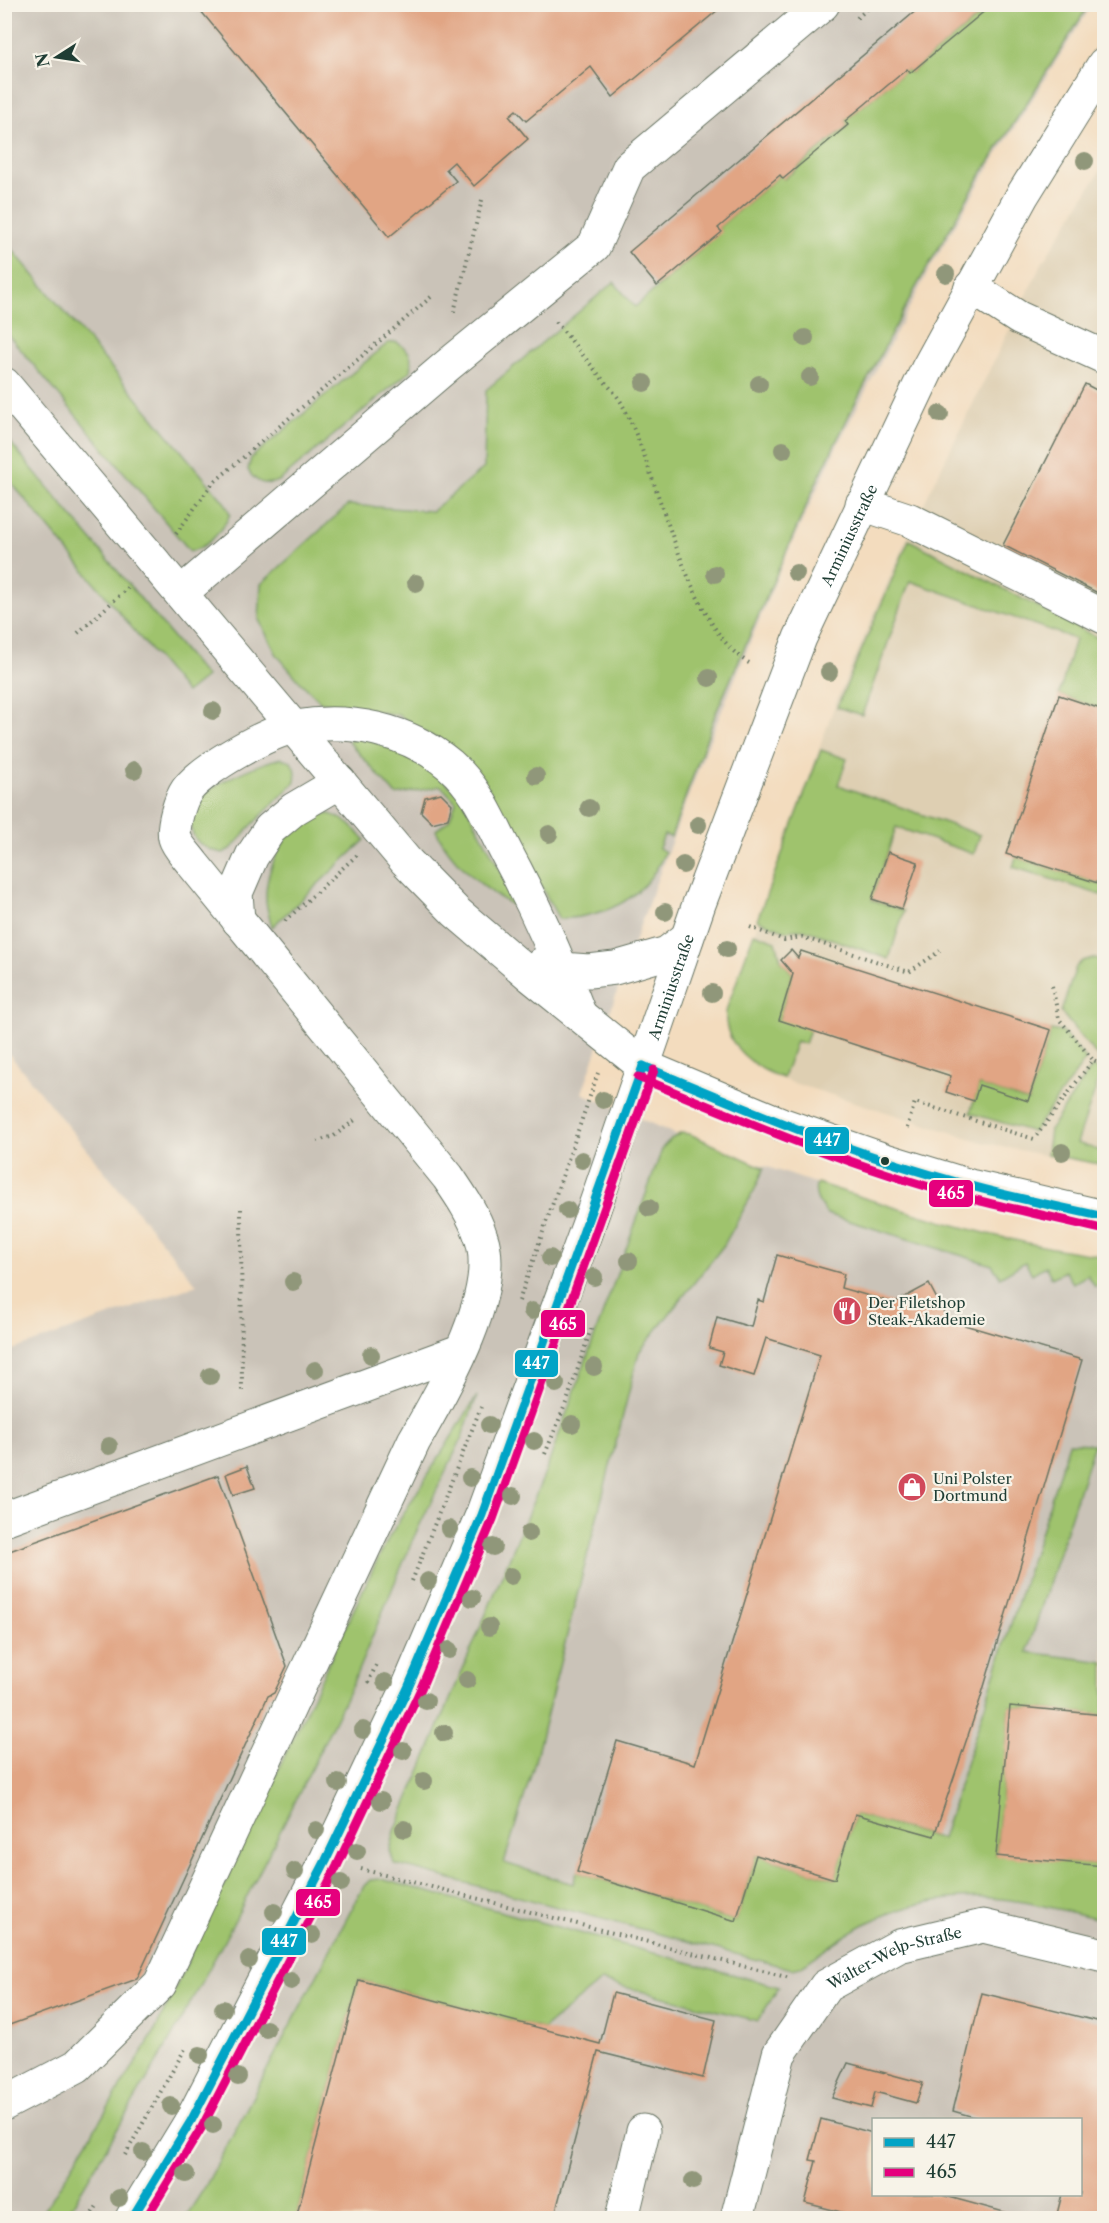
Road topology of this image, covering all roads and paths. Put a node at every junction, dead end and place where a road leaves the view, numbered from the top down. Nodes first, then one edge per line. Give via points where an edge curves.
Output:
1 (823, 4) edge
2 (1104, 64) edge
3 (483, 196) dead end
4 (971, 287) junction
5 (534, 295) junction
6 (431, 297) dead end
7 (453, 316) dead end
8 (1104, 357) edge
9 (4, 384) edge
10 (862, 504) junction
11 (156, 562) junction
12 (181, 593) junction
13 (1104, 617) edge
14 (78, 633) dead end
15 (784, 681) junction
16 (294, 727) junction
17 (340, 782) junction
18 (381, 833) junction
19 (238, 920) junction
20 (750, 927) dead end
21 (277, 929) dead end
22 (687, 938) junction
23 (940, 951) dead end
24 (508, 956) junction
25 (561, 969) junction
26 (1052, 986) dead end
27 (579, 1013) junction
28 (1093, 1060) junction
29 (1104, 1064) edge
30 (643, 1066) junction
31 (383, 1098) junction
32 (906, 1128) dead end
33 (317, 1141) dead end
34 (242, 1209) dead end
35 (1104, 1217) edge
36 (460, 1351) junction
37 (242, 1431) junction
38 (4, 1519) edge
39 (326, 1860) junction
40 (1104, 1955) edge
41 (826, 1986) junction
42 (191, 2038) dead end
43 (4, 2104) edge
44 (643, 2131) dead end
45 (123, 2158) dead end
46 (101, 2199) dead end
47 (89, 2218) edge
48 (132, 2218) edge
49 (622, 2218) edge
50 (737, 2218) edge

1 - 5 street via 629,167 594,246
2 - 4 street, Arminiusstraße
3 - 7 path
4 - 8 street via 1019,318
4 - 10 street, Arminiusstraße
5 - 12 street
5 - 15 path via 621,402 694,590 714,626 740,658
6 - 11 path via 212,484
9 - 11 street
10 - 13 street via 910,520
10 - 15 street, Arminiusstraße
11 - 12 street
11 - 14 path
12 - 16 street
15 - 22 street, Arminiusstraße
16 - 17 street
16 - 19 street via 253,744 204,773 187,790 178,809 175,838
16 - 25 street via 368,727 411,740 452,766 477,796 522,880
17 - 18 street
17 - 19 street via 270,829 252,856 236,893
18 - 21 path
18 - 24 street via 456,912
19 - 31 street
20 - 23 path via 784,940 802,937 909,972
22 - 25 street via 667,953 641,962 589,971
22 - 30 street, Arminiusstraße
24 - 25 street
24 - 27 street
25 - 27 street
26 - 28 path via 1059,1019
27 - 30 street
28 - 29 path
28 - 32 path via 1034,1139 915,1102
30 - 35 street via 781,1124 885,1161 970,1186
30 - 39 street, Arminiusstraße via 482,1515 408,1688
31 - 33 path via 334,1136
31 - 36 street via 448,1177 482,1239 485,1277 474,1320
34 - 37 path
36 - 37 street
36 - 43 street via 404,1462 160,1984 77,2066
37 - 38 street
39 - 41 path
39 - 48 street, Arminiusstraße via 191,2121
40 - 41 street, Walter-Welp-Straße via 983,1926 898,1946
41 - 50 street, Walter-Welp-Straße via 779,2055
42 - 45 path
44 - 49 street
46 - 47 path

